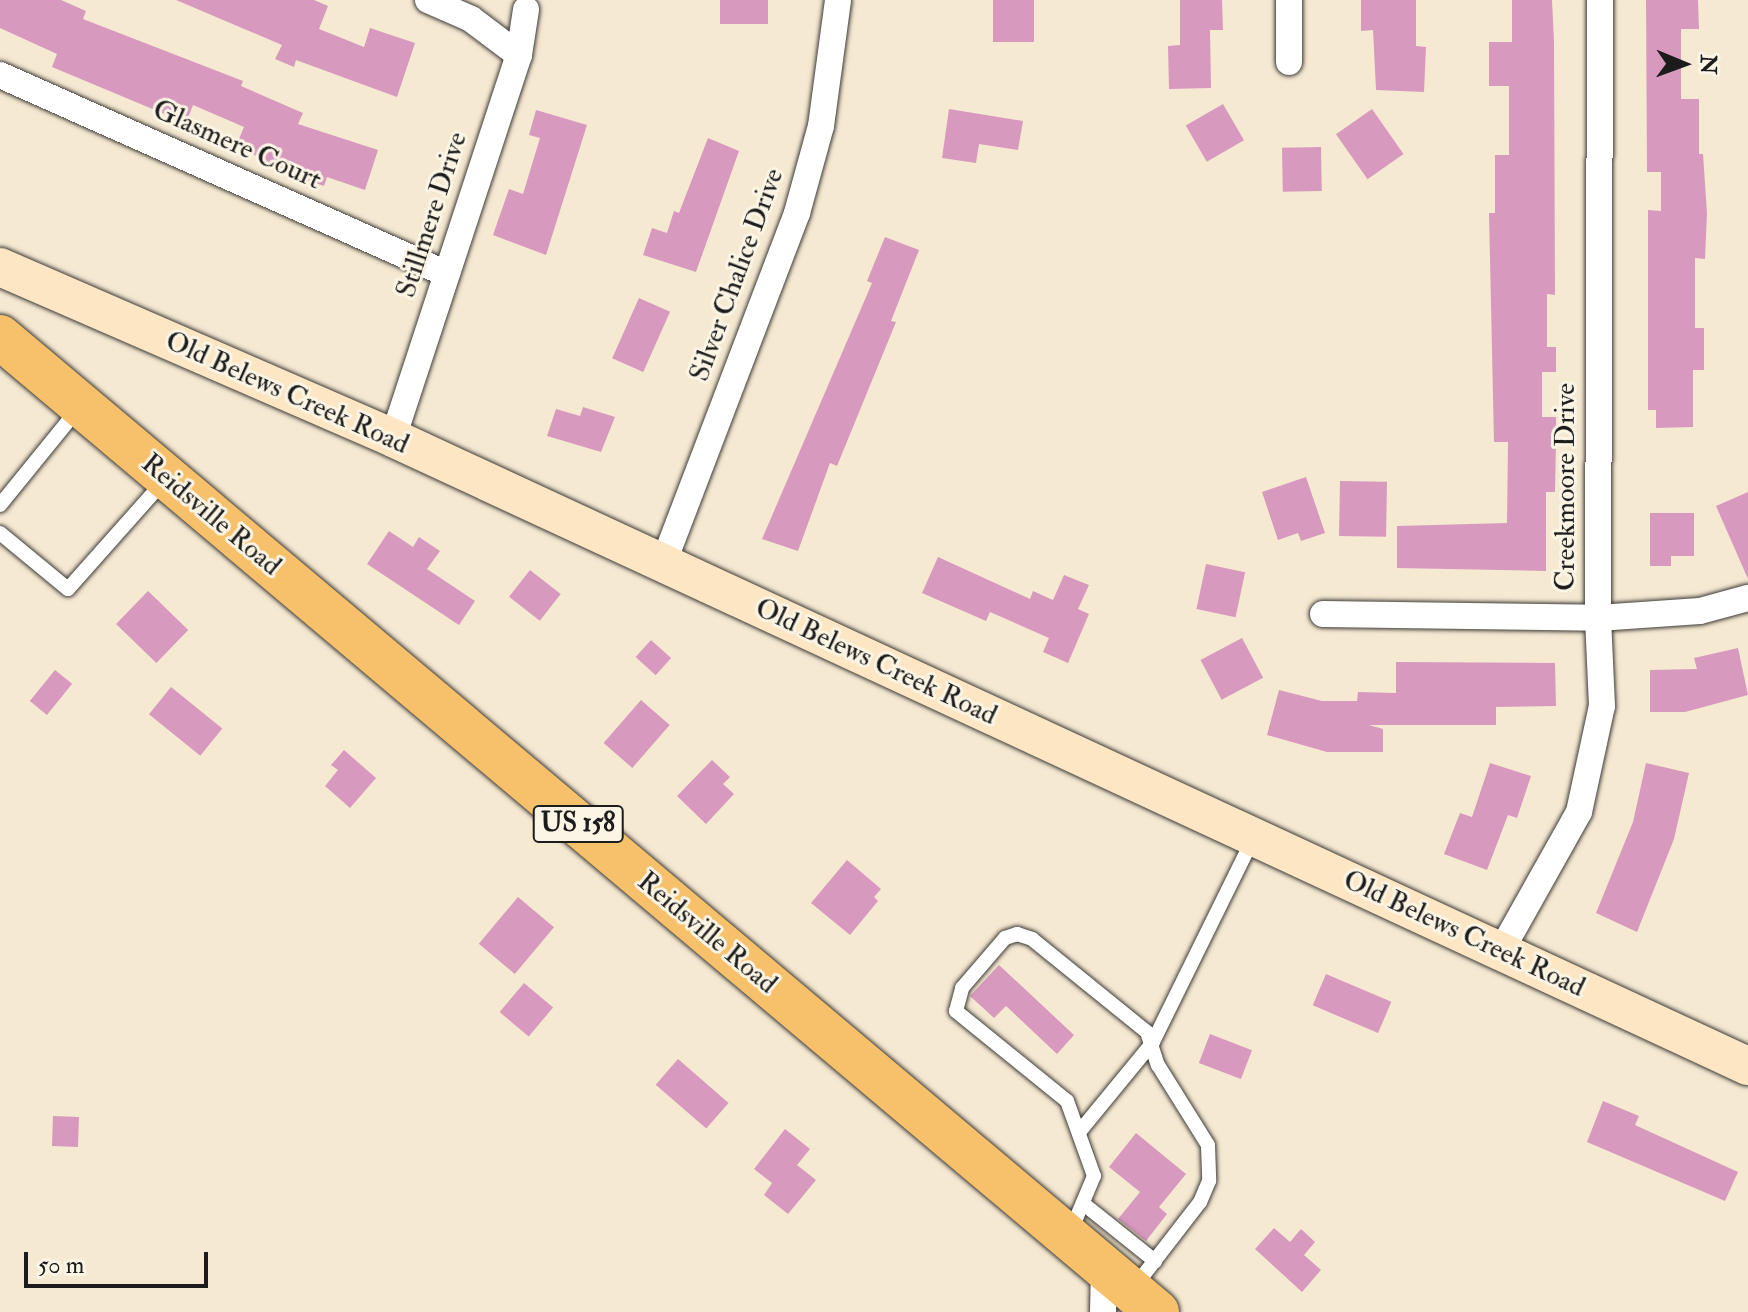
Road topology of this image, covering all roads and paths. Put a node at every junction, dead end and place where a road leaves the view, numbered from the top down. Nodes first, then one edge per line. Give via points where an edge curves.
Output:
1 (428, 0) edge
2 (838, 0) edge
3 (1289, 0) edge
4 (1600, 0) edge
5 (526, 10) dead end
6 (519, 55) junction
7 (1289, 62) dead end
8 (0, 75) edge
9 (0, 267) edge
10 (447, 274) junction
11 (0, 337) edge
12 (81, 405) junction
13 (393, 438) junction
14 (167, 478) junction
15 (0, 505) edge
16 (0, 533) edge
17 (663, 564) junction
18 (1748, 598) edge
19 (1323, 614) dead end
20 (1598, 618) junction
21 (1254, 837) junction
22 (1501, 951) junction
23 (1153, 1042) junction
24 (1748, 1066) edge
25 (1080, 1131) junction
26 (1076, 1221) junction
27 (1130, 1289) edge

1 - 6 street via 471,19
2 - 17 street, Silver Chalice Drive via 821,126 797,213
3 - 7 street
4 - 20 street, Creekmoore Drive
5 - 6 street, Stillmere Drive
6 - 10 street, Stillmere Drive
8 - 10 street, Glasmere Court
9 - 13 street, Old Belews Creek Road
10 - 13 street, Stillmere Drive
11 - 12 highway, Reidsville Road / US 158
12 - 14 highway, Reidsville Road / US 158
12 - 15 lane
13 - 17 street, Old Belews Creek Road
14 - 16 lane via 68,589
14 - 26 highway, Reidsville Road / US 158
17 - 21 street, Old Belews Creek Road
18 - 20 street via 1700,611
19 - 20 street
20 - 22 street, Creekmoore Drive via 1602,706 1579,812
21 - 22 street, Old Belews Creek Road
21 - 23 lane
22 - 24 street, Old Belews Creek Road
23 - 25 lane
23 - 25 lane via 1032,939 1017,934 1005,938 962,988 956,1011 1067,1101
23 - 27 lane via 1158,1065 1200,1128 1210,1162 1200,1202
25 - 26 lane via 1094,1176
26 - 27 highway, Reidsville Road / US 158

